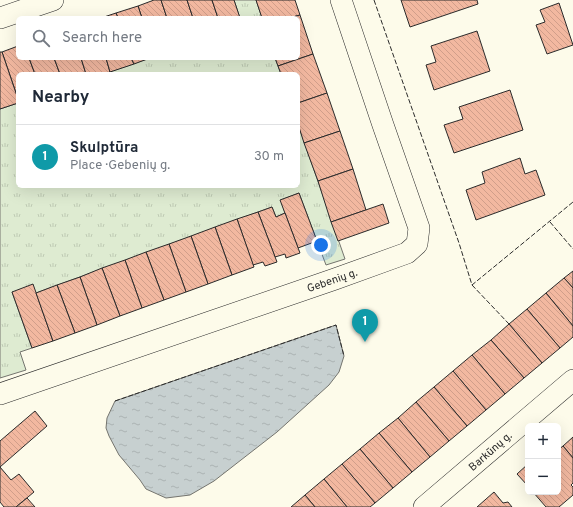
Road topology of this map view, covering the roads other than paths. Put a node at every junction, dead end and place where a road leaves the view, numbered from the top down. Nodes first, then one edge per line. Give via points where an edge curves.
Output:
1 (53, 0) edge
2 (341, 0) edge
3 (0, 18) edge
4 (573, 380) edge
5 (0, 394) edge
6 (424, 507) edge

1 - 3 street
2 - 5 street, Gebenių g. via 419,228 417,244 400,256
4 - 6 street, Barkūnų g.

